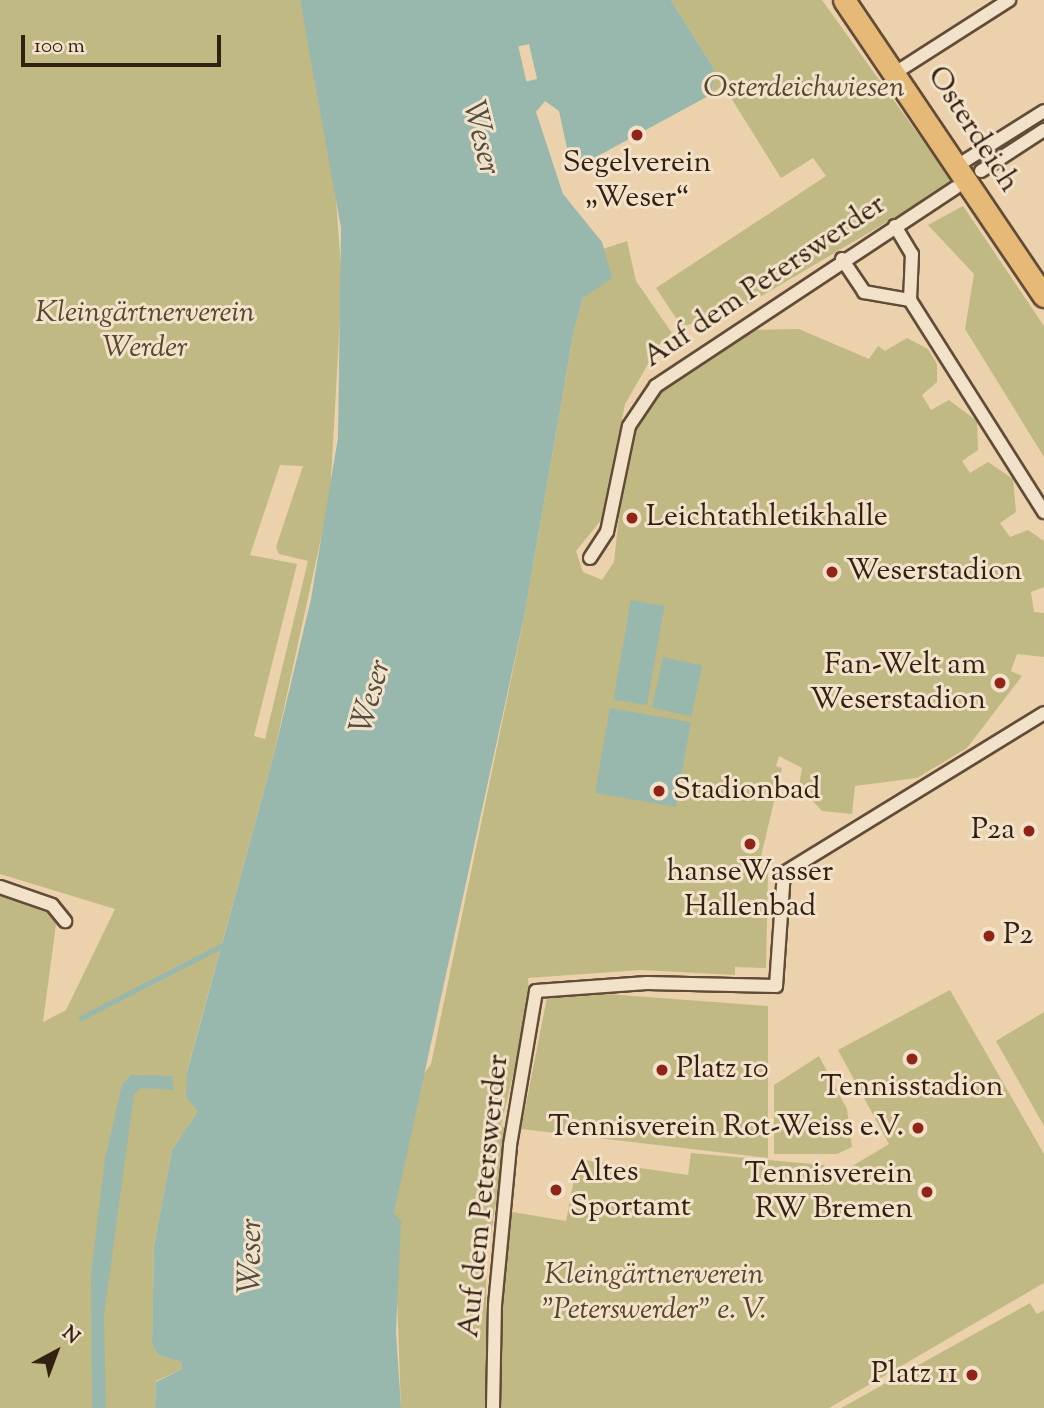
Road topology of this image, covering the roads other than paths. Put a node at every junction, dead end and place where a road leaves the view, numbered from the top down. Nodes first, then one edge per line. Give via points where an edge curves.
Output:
1 (844, 0) edge
2 (1009, 0) edge
3 (898, 71) junction
4 (1044, 111) edge
5 (1044, 130) edge
6 (960, 164) junction
7 (981, 171) dead end
8 (955, 188) dead end
9 (894, 226) junction
10 (842, 259) junction
11 (1044, 296) edge
12 (910, 300) junction
13 (1044, 512) edge
14 (590, 558) dead end
15 (1044, 713) edge
16 (0, 887) edge
17 (65, 921) dead end
18 (493, 1408) edge

1 - 3 main road, Osterdeich
2 - 3 street
3 - 6 main road, Osterdeich
4 - 6 street
5 - 7 street
6 - 11 main road, Osterdeich
8 - 9 street, Auf dem Peterswerder
9 - 10 street, Auf dem Peterswerder
9 - 12 street via 912,254
10 - 12 street via 864,292
10 - 14 street, Auf dem Peterswerder via 644,398 629,426 607,532
12 - 13 street
15 - 18 street, Auf dem Peterswerder via 784,873 776,986 647,983 536,991 509,1158 495,1305
16 - 17 street via 52,905

